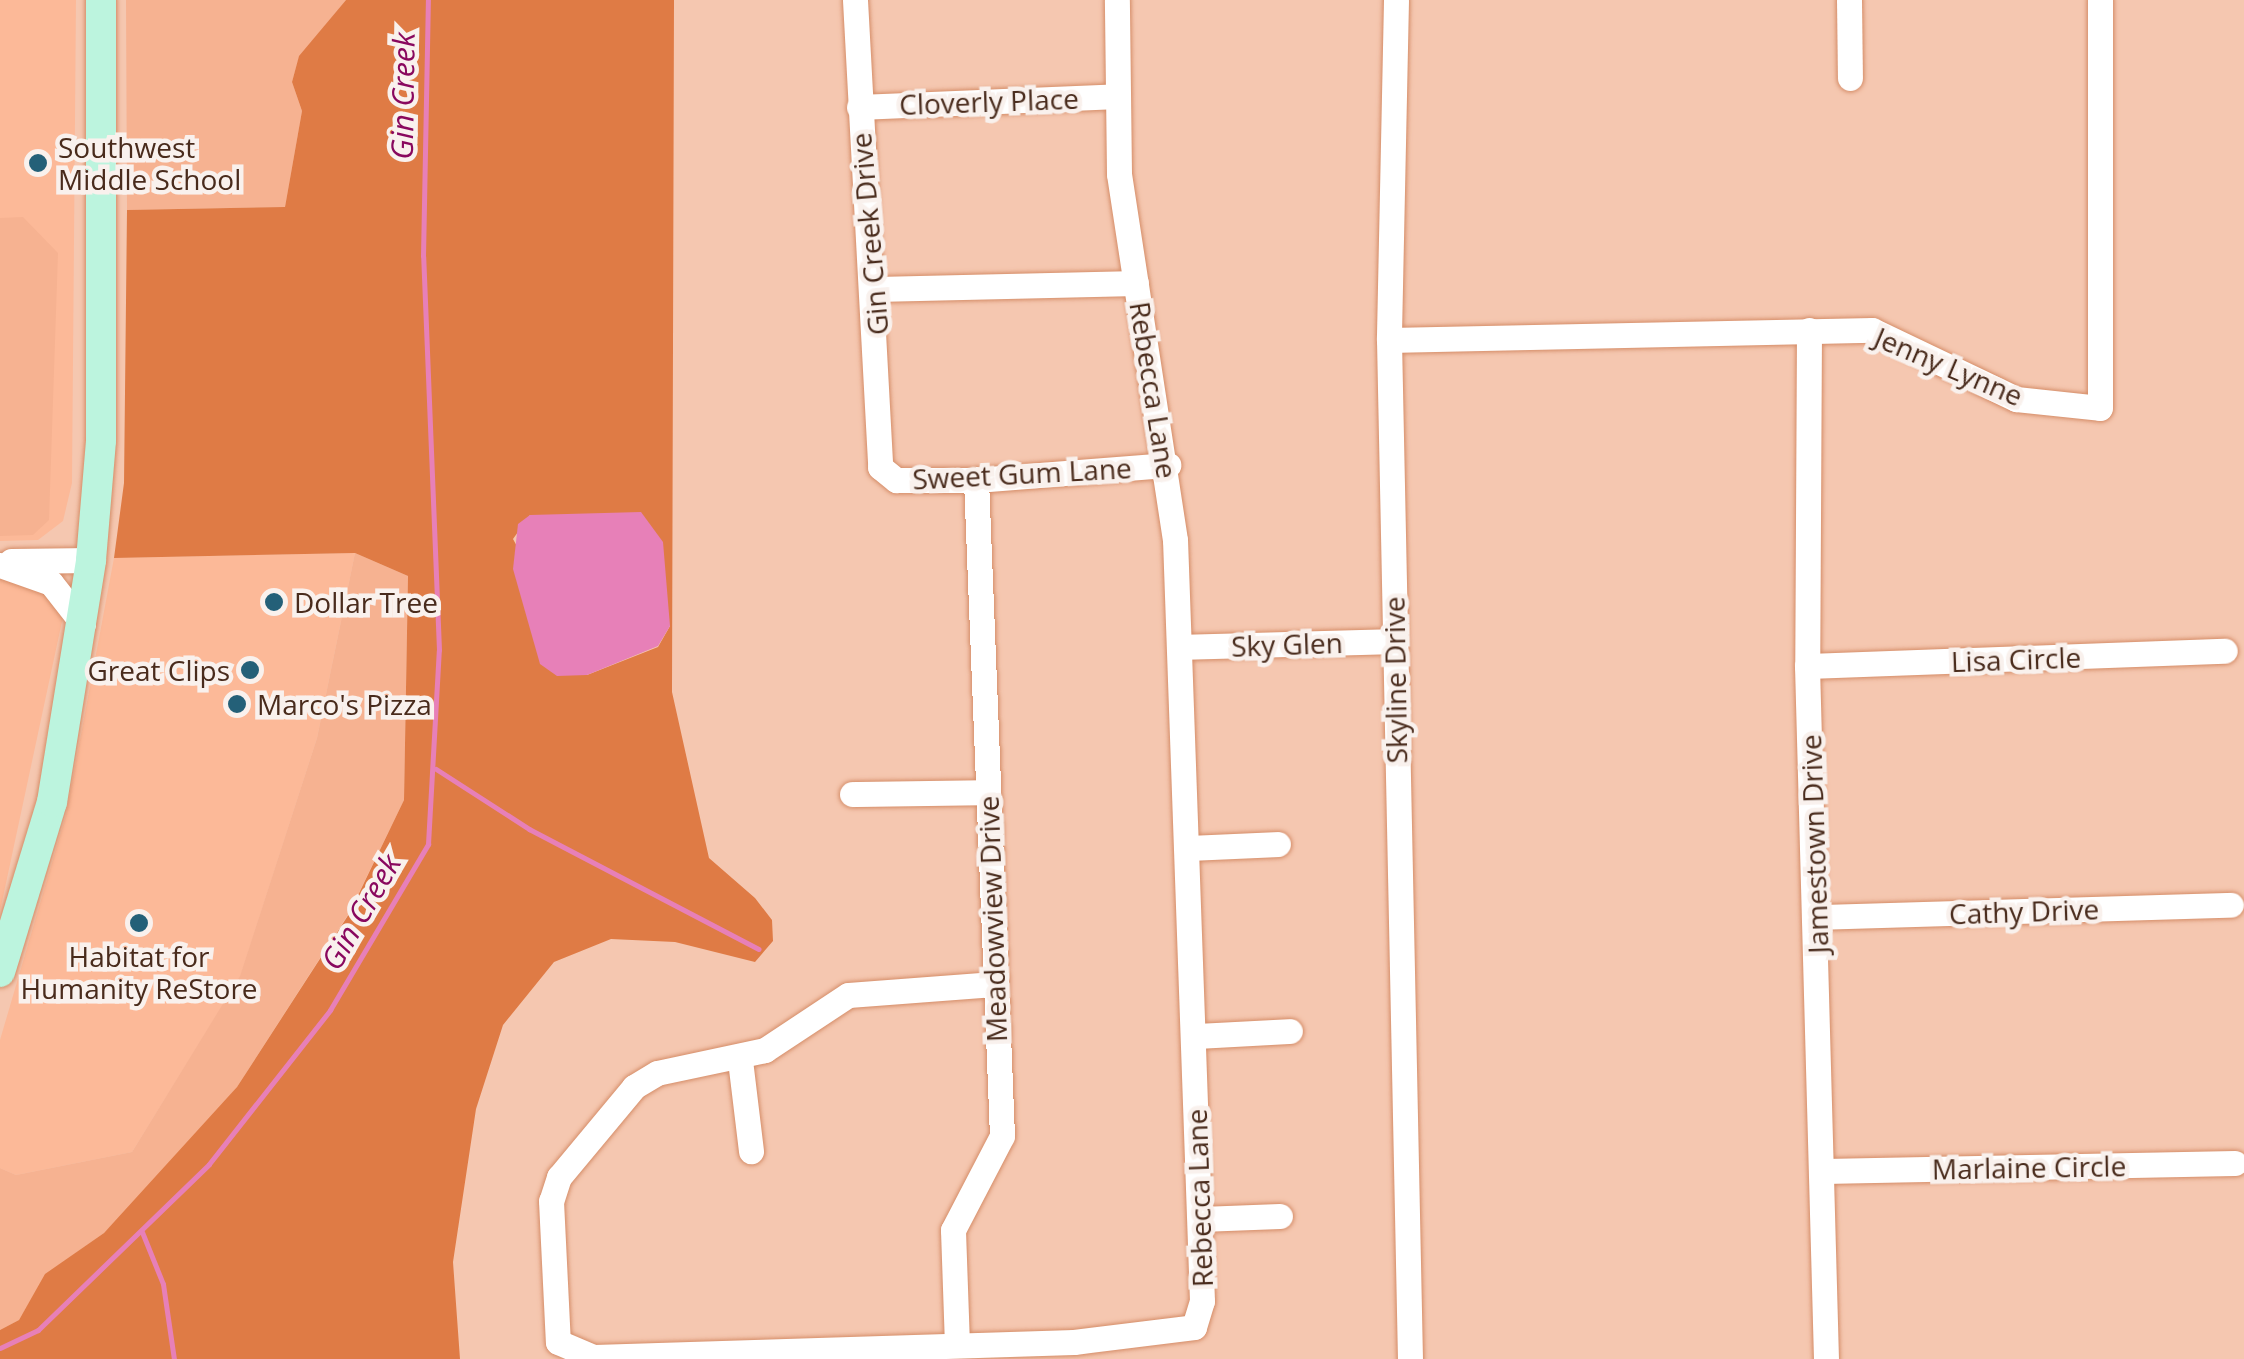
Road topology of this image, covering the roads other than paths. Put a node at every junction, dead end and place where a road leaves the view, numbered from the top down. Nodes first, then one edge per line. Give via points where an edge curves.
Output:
1 (101, 0) edge
2 (856, 0) edge
3 (1118, 0) edge
4 (1396, 0) edge
5 (1849, 0) edge
6 (2100, 0) edge
7 (1850, 78) dead end
8 (1118, 96) junction
9 (860, 107) junction
10 (1136, 283) junction
11 (877, 289) junction
12 (1809, 330) junction
13 (1389, 340) junction
14 (1168, 465) junction
15 (880, 468) joint
16 (976, 480) junction
17 (91, 560) junction
18 (0, 563) edge
19 (83, 624) junction
20 (1394, 641) junction
21 (1180, 647) junction
22 (2226, 651) dead end
23 (1807, 666) junction
24 (987, 792) junction
25 (852, 794) dead end
26 (1278, 844) dead end
27 (1190, 848) junction
28 (2231, 905) dead end
29 (1818, 917) junction
30 (0, 972) edge
31 (994, 984) junction
32 (1290, 1031) dead end
33 (1194, 1036) junction
34 (740, 1060) junction
35 (751, 1151) dead end
36 (2235, 1163) dead end
37 (1822, 1171) junction
38 (1280, 1216) dead end
39 (1200, 1218) junction
40 (957, 1344) junction
41 (1074, 1351) edge
42 (1410, 1359) edge
43 (1826, 1359) edge

1 - 17 main road via 101,441
2 - 9 street, Gin Creek Drive
3 - 8 street, Rebecca Lane
4 - 13 street, Skyline Drive
5 - 7 street
6 - 12 street, Jenny Lynne via 2100,408 2016,399 1872,330
8 - 9 street, Cloverly Place
8 - 10 street, Rebecca Lane
9 - 11 street, Gin Creek Drive
10 - 11 street
10 - 14 street, Rebecca Lane
11 - 15 street, Gin Creek Drive
12 - 13 street, Jenny Lynne
12 - 23 street, Jamestown Drive
13 - 20 street, Skyline Drive
14 - 16 street, Sweet Gum Lane
14 - 21 street, Rebecca Lane
15 - 16 street, Sweet Gum Lane via 896,480
16 - 24 street, Meadowview Drive
17 - 18 street
17 - 19 main road
18 - 19 street via 51,583
19 - 30 main road via 52,802
20 - 21 street, Sky Glen
20 - 42 street, Skyline Drive
21 - 27 street, Rebecca Lane
22 - 23 street, Lisa Circle
23 - 29 street, Jamestown Drive
24 - 25 street
24 - 31 street, Meadowview Drive
26 - 27 street
27 - 33 street, Rebecca Lane
28 - 29 street, Cathy Drive
29 - 37 street, Jamestown Drive
31 - 34 street, Rebecca Lane via 848,994
31 - 40 street, Meadowview Drive via 1002,1136 953,1230
32 - 33 street
33 - 39 street, Rebecca Lane
34 - 35 street
34 - 40 street, Rebecca Lane via 657,1073 634,1088 559,1177 549,1226 558,1342 579,1357
36 - 37 street, Marlaine Circle
37 - 43 street, Jamestown Drive
38 - 39 street
39 - 41 street, Rebecca Lane via 1194,1328
40 - 41 street, Rebecca Lane

